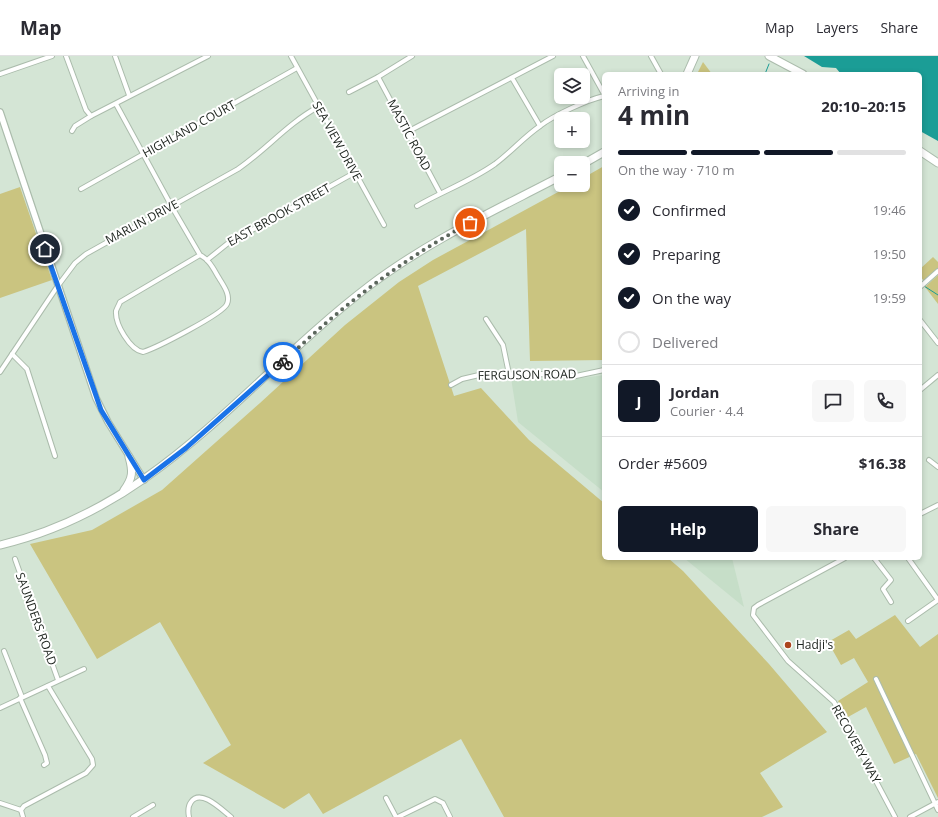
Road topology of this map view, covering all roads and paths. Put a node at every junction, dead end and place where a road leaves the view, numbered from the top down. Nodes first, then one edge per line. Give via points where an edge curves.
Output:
1 (52, 56) edge
2 (66, 56) edge
3 (115, 56) edge
4 (208, 56) edge
5 (291, 56) edge
6 (412, 56) edge
7 (553, 56) edge
8 (583, 56) edge
9 (651, 56) edge
10 (694, 56) edge
11 (769, 56) edge
12 (298, 68) junction
13 (659, 72) edge
14 (688, 72) edge
15 (799, 72) edge
16 (0, 74) edge
17 (378, 77) junction
18 (512, 78) junction
19 (602, 91) edge
20 (350, 92) dead end
21 (128, 95) junction
22 (602, 96) edge
23 (116, 104) junction
24 (318, 107) junction
25 (0, 112) edge
26 (91, 116) junction
27 (540, 126) junction
28 (72, 131) dead end
29 (407, 132) junction
30 (922, 152) edge
31 (602, 153) edge
32 (144, 154) junction
33 (590, 160) edge
34 (938, 163) edge
35 (354, 173) junction
36 (554, 180) edge
37 (81, 189) dead end
38 (440, 193) junction
39 (417, 206) dead end
40 (172, 207) junction
41 (384, 225) dead end
42 (200, 255) junction
43 (207, 260) junction
44 (938, 271) edge
45 (922, 285) edge
46 (57, 287) junction
47 (486, 319) dead end
48 (922, 323) edge
49 (938, 343) edge
50 (12, 354) junction
51 (602, 370) edge
52 (0, 372) edge
53 (509, 374) junction
54 (938, 375) edge
55 (451, 385) dead end
56 (922, 388) edge
57 (55, 456) dead end
58 (129, 457) junction
59 (929, 460) dead end
60 (938, 467) edge
61 (144, 480) junction
62 (122, 494) junction
63 (938, 505) edge
64 (922, 513) edge
65 (0, 545) edge
66 (15, 559) dead end
67 (841, 560) edge
68 (876, 560) edge
69 (909, 560) edge
70 (938, 600) edge
71 (891, 602) dead end
72 (908, 621) dead end
73 (4, 651) dead end
74 (84, 669) dead end
75 (876, 679) dead end
76 (58, 680) junction
77 (48, 686) junction
78 (21, 698) junction
79 (0, 708) edge
80 (44, 765) dead end
81 (386, 798) dead end
82 (0, 803) edge
83 (936, 803) edge
84 (153, 805) dead end
85 (21, 810) junction
86 (938, 810) edge
87 (23, 817) edge
88 (133, 817) edge
89 (189, 817) edge
90 (231, 817) edge
91 (400, 817) edge
92 (450, 817) edge
93 (895, 817) edge
94 (910, 817) edge

1 - 16 street
2 - 26 street via 86,110
3 - 21 street
4 - 21 street
5 - 12 street, SEA VIEW DRIVE
6 - 17 street
7 - 18 street
8 - 19 street
9 - 13 street
10 - 14 highway
11 - 15 highway
12 - 24 street, SEA VIEW DRIVE
12 - 32 street, HIGHLAND COURT
17 - 20 street
17 - 29 street, MASTIC ROAD
18 - 27 street
18 - 29 street
21 - 23 street
22 - 27 street
23 - 26 street
23 - 32 street
24 - 35 street, SEA VIEW DRIVE
24 - 40 street, MARLIN DRIVE via 284,130 238,169
25 - 46 street
26 - 28 street via 75,126
27 - 38 street via 495,164 469,181
29 - 38 street, MASTIC ROAD
30 - 34 highway
31 - 33 highway
32 - 37 street, HIGHLAND COURT
32 - 40 street
35 - 41 street, SEA VIEW DRIVE
35 - 43 street, EAST BROOK STREET via 227,244
36 - 61 highway via 429,246 370,286 338,311 186,448
38 - 39 street
40 - 42 street
40 - 46 street, MARLIN DRIVE via 86,254
42 - 43 street
42 - 43 street via 127,297 118,307 119,324 136,349 143,352 158,347 220,312 227,304 228,295
44 - 45 street
46 - 50 street, MARLIN DRIVE
46 - 58 street via 96,398
47 - 53 street via 503,345
48 - 49 street
50 - 52 street, MARLIN DRIVE
50 - 57 street via 27,369
51 - 53 street, FERGUSON ROAD via 576,376
53 - 55 street, FERGUSON ROAD via 479,375
54 - 56 street
58 - 61 street
58 - 62 highway via 133,473
59 - 60 street
61 - 62 highway
62 - 65 highway via 53,528
63 - 64 street
66 - 76 street, SAUNDERS ROAD
67 - 93 street, RECOVERY WAY via 758,605 754,608 753,615 775,645 806,679 834,702
68 - 71 street via 891,580 883,589
69 - 70 street
70 - 72 street
73 - 78 street
74 - 76 street
75 - 83 street
76 - 77 street
77 - 78 street
77 - 85 street via 92,759 93,765 86,773
78 - 79 street
78 - 80 street via 45,755
81 - 91 street
82 - 85 street
83 - 86 street
83 - 94 street
84 - 88 street
85 - 87 street
89 - 90 street via 189,806 194,798 201,797
91 - 92 street via 435,798 443,802

